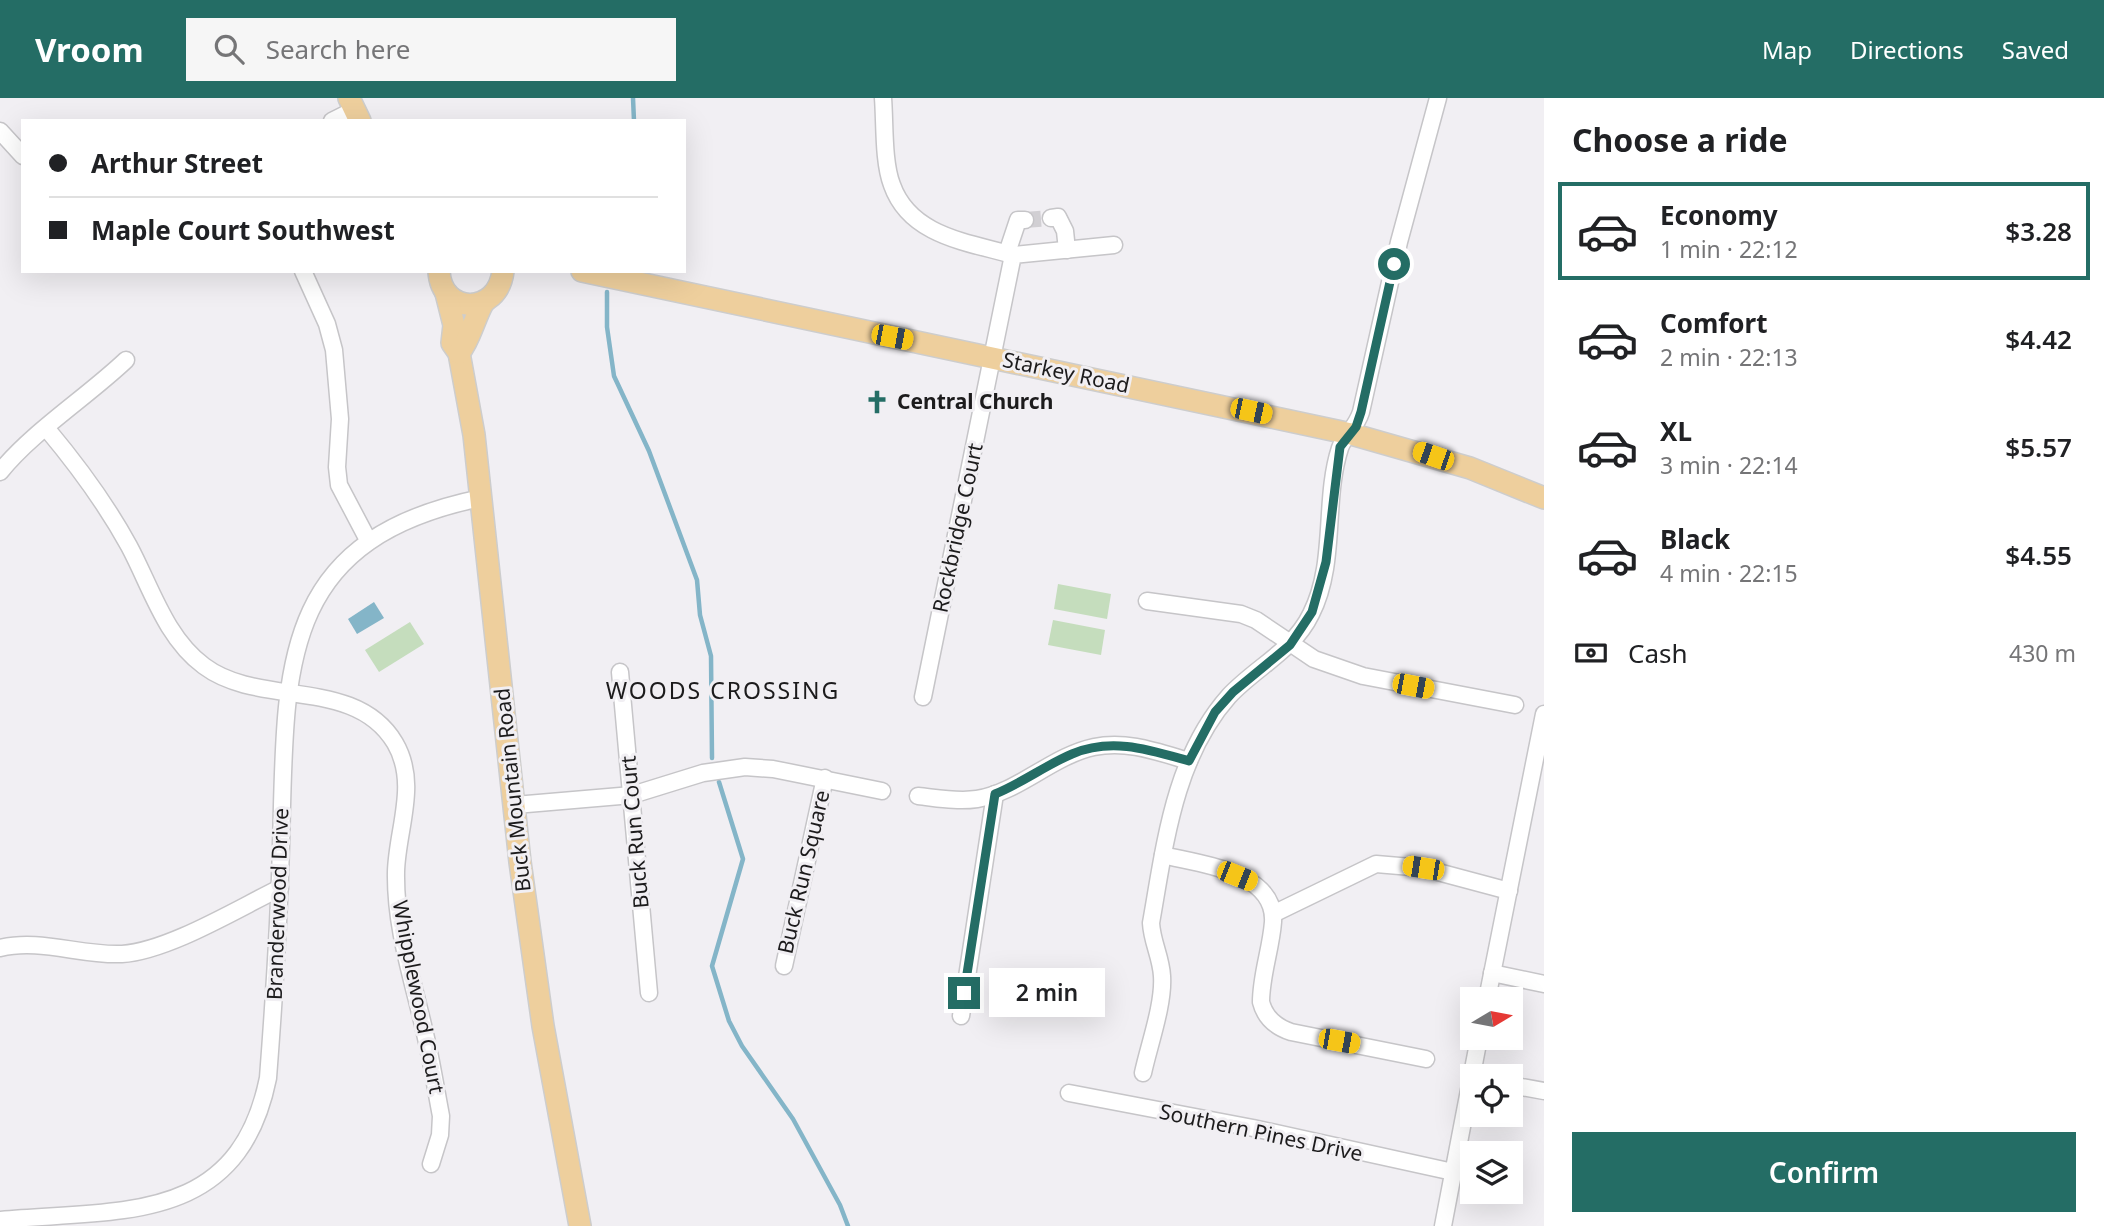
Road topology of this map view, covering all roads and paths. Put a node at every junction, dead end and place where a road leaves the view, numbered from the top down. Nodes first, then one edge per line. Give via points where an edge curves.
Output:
1 (883, 98) edge
2 (1438, 98) edge
3 (354, 109) edge
4 (336, 119) edge
5 (0, 131) edge
6 (21, 154) edge
7 (1051, 218) dead end
8 (1025, 220) dead end
9 (1114, 245) dead end
10 (1067, 250) junction
11 (1010, 254) junction
12 (304, 273) edge
13 (440, 273) edge
14 (591, 273) edge
15 (503, 277) edge
16 (446, 293) junction
17 (483, 303) junction
18 (459, 353) junction
19 (994, 358) junction
20 (126, 360) dead end
21 (47, 429) junction
22 (1351, 434) junction
23 (0, 472) edge
24 (481, 498) junction
25 (1544, 498) edge
26 (368, 540) junction
27 (1147, 601) dead end
28 (1290, 645) junction
29 (620, 671) dead end
30 (289, 694) junction
31 (923, 697) dead end
32 (1515, 705) dead end
33 (1544, 714) edge
34 (1189, 761) junction
35 (825, 778) junction
36 (882, 790) dead end
37 (995, 794) junction
38 (632, 795) junction
39 (918, 796) dead end
40 (1527, 803) junction
41 (515, 805) junction
42 (1544, 806) edge
43 (1163, 855) junction
44 (280, 888) junction
45 (1509, 891) junction
46 (1273, 914) junction
47 (0, 948) edge
48 (784, 966) dead end
49 (1492, 973) junction
50 (1544, 984) edge
51 (1489, 987) edge
52 (649, 993) dead end
53 (961, 1016) dead end
54 (1426, 1059) dead end
55 (1143, 1073) dead end
56 (1523, 1087) edge
57 (1544, 1091) edge
58 (1069, 1093) dead end
59 (1462, 1127) edge
60 (431, 1164) dead end
61 (1453, 1172) junction
62 (0, 1220) edge
63 (580, 1226) edge
64 (1443, 1226) edge

1 - 11 street via 891,184 909,216 940,235
2 - 22 street via 1399,242 1361,412
3 - 4 street
5 - 6 street
7 - 10 street via 1058,218 1065,231
8 - 11 street, Rockbridge Court via 1018,220
9 - 10 street
10 - 11 street
11 - 19 street, Rockbridge Court
12 - 26 street via 334,350 339,485
13 - 16 main road, Buck Mountain Road
14 - 19 main road, Starkey Road
15 - 17 main road
16 - 17 main road via 463,304
16 - 18 main road, Buck Mountain Road via 454,325 452,343
17 - 18 main road
18 - 24 main road, Buck Mountain Road
19 - 22 main road, Starkey Road
19 - 31 street, Rockbridge Court
20 - 21 street
21 - 23 street
21 - 30 street, Whipplewood Court via 109,511 157,604 188,651 203,665 240,684
22 - 25 main road, Starkey Road via 1470,468
22 - 28 street via 1340,447 1318,595
24 - 26 street, Branderwood Drive via 417,514
24 - 41 main road, Buck Mountain Road
26 - 30 street, Branderwood Drive via 346,559 313,604 294,656
27 - 28 street via 1241,614
28 - 32 street via 1314,659 1363,676
28 - 34 street via 1215,712
29 - 38 street, Buck Run Court
30 - 44 street, Branderwood Drive
30 - 60 street, Whipplewood Court via 335,701 370,716 384,729 402,760 407,795 397,872 398,909 441,1116
33 - 40 street
34 - 37 street via 1139,747 1095,747
34 - 43 street via 1174,801
35 - 36 street
35 - 38 street via 745,766 703,773
35 - 48 street, Buck Run Square
37 - 39 street via 959,800
37 - 53 street
38 - 41 street
38 - 52 street, Buck Run Court
40 - 42 street
40 - 45 street
41 - 63 main road, Buck Mountain Road via 543,1027
43 - 46 street via 1251,881 1267,898
43 - 55 street via 1151,923 1163,980
44 - 47 street via 184,935 135,952 107,954 28,944
44 - 62 street, Branderwood Drive via 263,1101 253,1127 223,1169 186,1195 144,1209
45 - 46 street via 1423,868 1376,864
45 - 49 street
46 - 54 street via 1261,989 1264,1012 1273,1023 1291,1032
49 - 50 street
49 - 51 street
56 - 57 street
58 - 61 street, Southern Pines Drive
59 - 61 street
61 - 64 street

